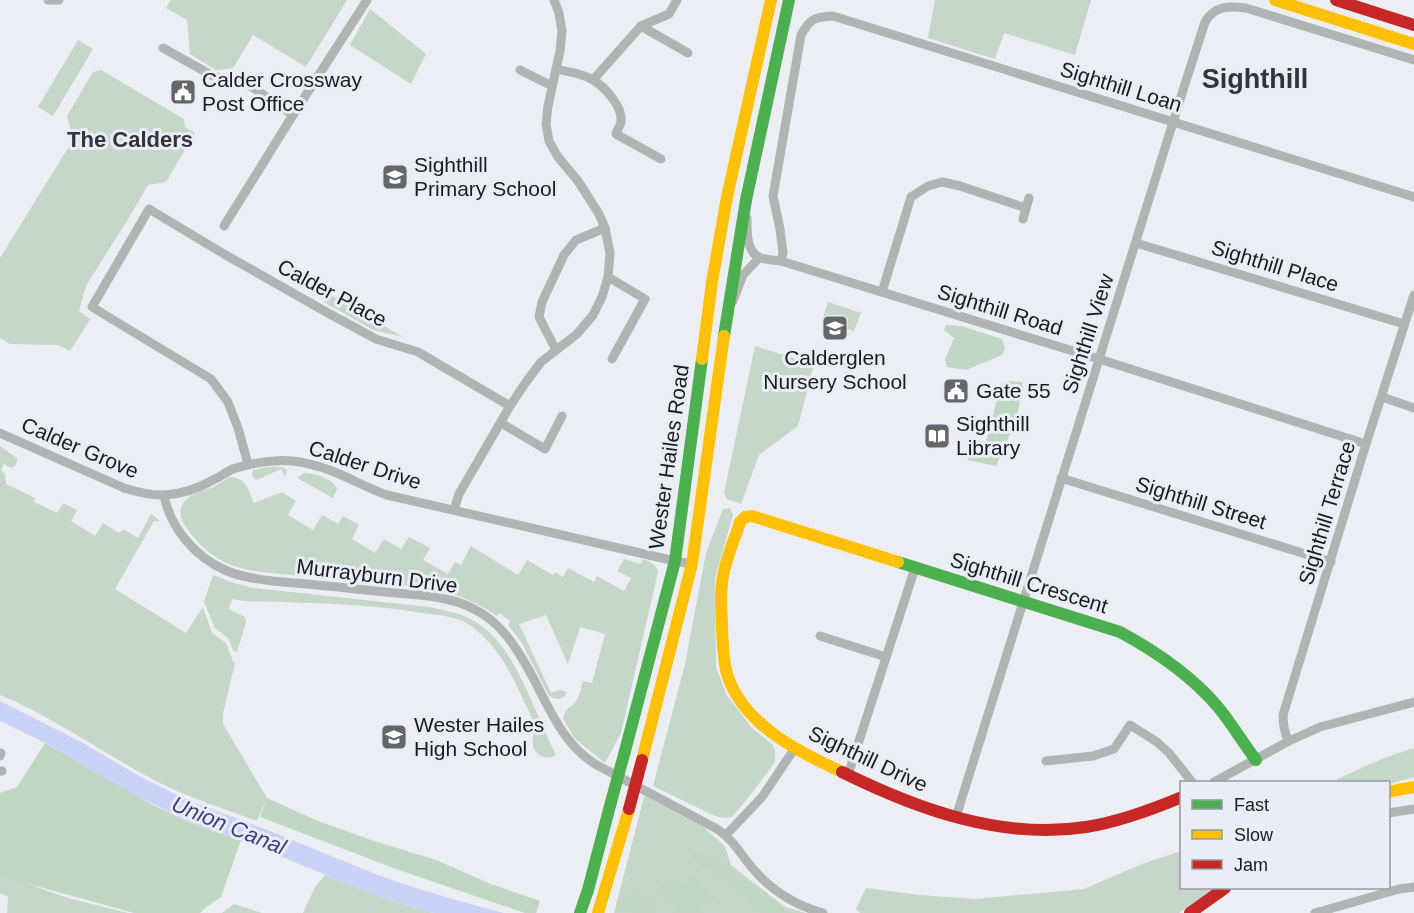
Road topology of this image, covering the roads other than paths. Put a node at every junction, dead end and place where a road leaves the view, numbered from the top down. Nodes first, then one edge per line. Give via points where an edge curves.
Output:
1 (48, 0) edge
2 (59, 0) edge
3 (367, 0) edge
4 (554, 0) edge
5 (677, 0) edge
6 (771, 0) edge
7 (789, 0) edge
8 (1275, 0) edge
9 (1336, 0) edge
10 (1414, 25) edge
11 (641, 27) junction
12 (1414, 44) edge
13 (163, 48) dead end
14 (688, 53) dead end
15 (1414, 60) edge
16 (556, 69) junction
17 (520, 70) dead end
18 (593, 80) junction
19 (552, 87) junction
20 (293, 115) junction
21 (1174, 122) junction
22 (660, 159) dead end
23 (1414, 197) edge
24 (746, 200) junction
25 (1023, 219) dead end
26 (224, 226) dead end
27 (605, 228) junction
28 (1136, 243) junction
29 (759, 258) junction
30 (781, 261) junction
31 (608, 276) junction
32 (882, 292) junction
33 (1414, 295) edge
34 (727, 316) junction
35 (1404, 324) junction
36 (556, 350) junction
37 (612, 358) dead end
38 (1099, 359) junction
39 (1382, 397) junction
40 (510, 406) junction
41 (1414, 408) edge
42 (562, 416) dead end
43 (501, 423) junction
44 (0, 433) edge
45 (1366, 444) junction
46 (248, 464) junction
47 (1061, 478) junction
48 (164, 495) junction
49 (454, 510) junction
50 (745, 517) joint
51 (675, 561) junction
52 (1330, 562) junction
53 (692, 564) junction
54 (915, 568) junction
55 (1023, 601) junction
56 (820, 636) dead end
57 (886, 657) junction
58 (1414, 702) edge
59 (1289, 741) junction
60 (795, 748) junction
61 (1256, 760) junction
62 (1046, 761) dead end
63 (848, 775) junction
64 (1190, 781) edge
65 (1218, 781) edge
66 (1414, 787) edge
67 (1390, 792) edge
68 (1180, 798) edge
69 (1414, 809) edge
70 (1390, 813) edge
71 (956, 817) junction
72 (726, 835) junction
73 (1414, 887) edge
74 (1224, 889) edge
75 (580, 913) edge
76 (598, 913) edge
77 (823, 913) edge
78 (1190, 913) edge
79 (1315, 913) edge

1 - 2 street
3 - 20 street
4 - 16 street via 562,31
5 - 11 street via 669,14
6 - 51 main road, Wester Hailes Road via 726,197
7 - 24 main road, Wester Hailes Road
8 - 12 main road
9 - 10 main road
11 - 14 street
11 - 18 street
13 - 20 street via 213,76 249,85
15 - 21 street, Sighthill View via 1246,8 1222,8 1205,22
16 - 18 street
16 - 19 street
17 - 19 street
18 - 22 street via 618,106 622,120 616,134
19 - 27 street via 546,124 549,141 590,198
20 - 26 street
21 - 23 street, Sighthill Loan
21 - 28 street, Sighthill View
21 - 30 street, Sighthill Loan via 833,16 818,17 808,23 801,35 773,196
24 - 29 street via 748,240
24 - 34 main road, Wester Hailes Road
25 - 32 street via 1027,203 942,182 928,186 912,197
27 - 31 street via 610,253
27 - 36 street via 576,240 564,255 542,302 539,317
28 - 35 street, Sighthill Place
28 - 38 street, Sighthill View
29 - 30 street, Sighthill Road
29 - 34 street via 743,275
30 - 32 street, Sighthill Road
31 - 36 street via 593,315
31 - 37 street via 645,299
32 - 38 street, Sighthill Road
33 - 35 street, Sighthill Terrace
34 - 53 main road, Wester Hailes Road
35 - 39 street, Sighthill Terrace
36 - 40 street via 541,362
38 - 45 street, Sighthill Road
38 - 47 street, Sighthill View
39 - 41 street
39 - 45 street, Sighthill Terrace
40 - 43 street
40 - 46 street, Calder Place via 418,352 376,339 149,209 92,307 211,379 228,402
42 - 43 street via 544,449
43 - 49 street via 459,494
44 - 48 street, Calder Grove via 124,488
45 - 52 street, Sighthill Terrace
46 - 48 street, Calder Grove via 196,488
46 - 49 street, Calder Drive via 301,462 387,495
47 - 52 street, Sighthill Street
47 - 55 street, Sighthill View
48 - 72 street, Murrayburn Drive via 169,512 190,545 227,571 272,581 440,598 473,608 498,625 514,646 551,714 577,751
49 - 51 street, Calder Drive
50 - 54 main road, Sighthill Crescent
50 - 60 main road, Sighthill Drive via 740,522 722,584 726,671 737,695 756,719
51 - 53 street, Calder Drive
51 - 75 main road, Wester Hailes Road, bridge
52 - 59 street, Sighthill Terrace via 1283,715
53 - 76 main road, Wester Hailes Road, bridge
54 - 55 main road, Sighthill Crescent
54 - 57 street
55 - 61 main road, Sighthill Crescent via 1120,632 1167,660 1217,705
55 - 71 street, Sighthill View
56 - 57 street
57 - 63 street
58 - 59 street via 1320,727
59 - 61 street
60 - 63 main road, Sighthill Drive
60 - 72 street via 762,797
61 - 65 street
62 - 64 street via 1093,756 1114,749 1130,725 1169,753
63 - 71 main road, Sighthill Drive
66 - 67 main road
68 - 71 main road, Sighthill Drive via 1105,824 1050,831 1010,829
69 - 70 street
72 - 77 street, Murrayburn Drive via 771,886 799,904
73 - 79 street
74 - 78 main road

